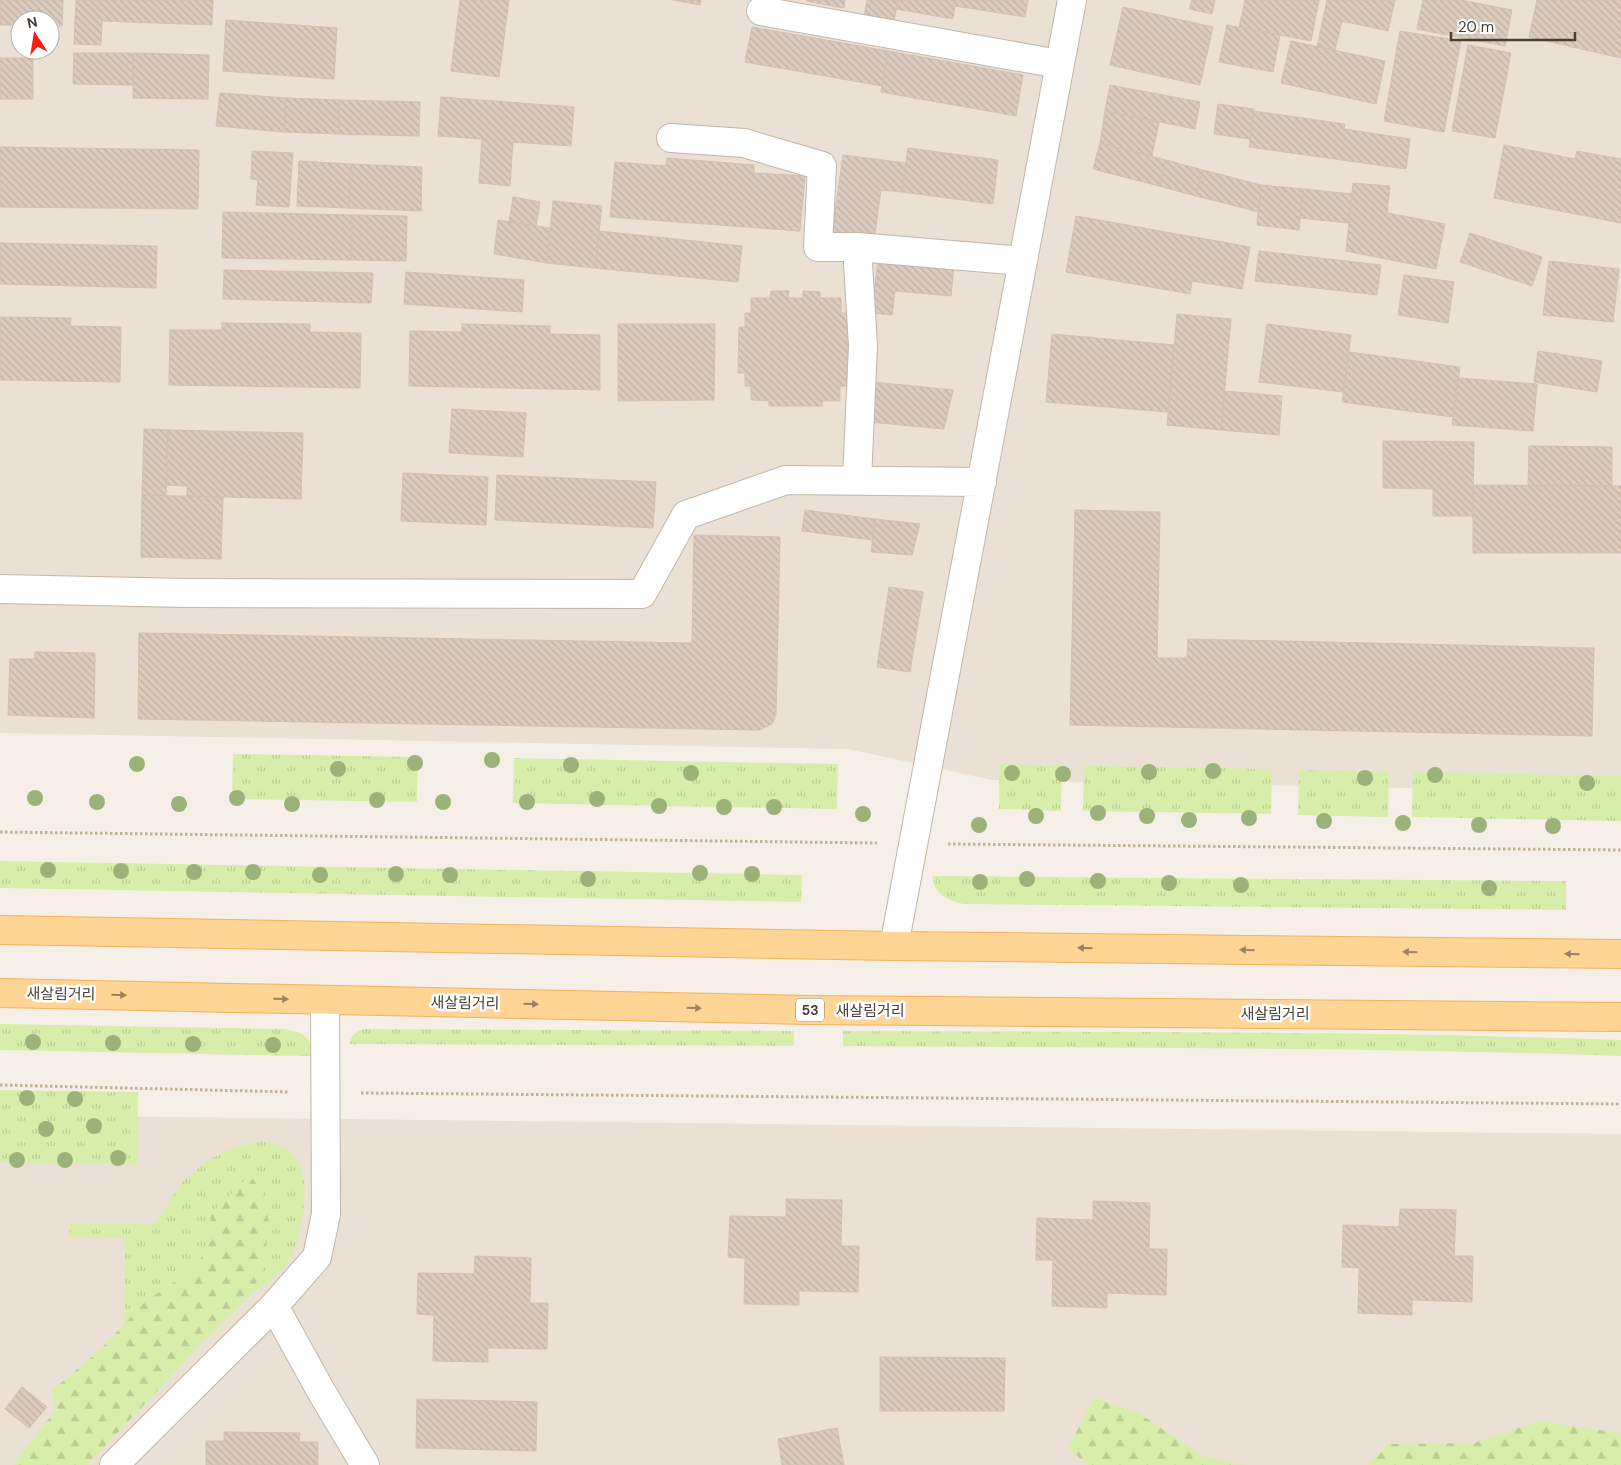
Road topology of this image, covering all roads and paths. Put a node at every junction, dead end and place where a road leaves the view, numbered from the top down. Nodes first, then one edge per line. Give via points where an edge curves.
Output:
1 (1072, 0) edge
2 (761, 11) dead end
3 (1059, 64) junction
4 (671, 138) dead end
5 (856, 248) junction
6 (1023, 261) junction
7 (857, 480) junction
8 (982, 482) junction
9 (0, 588) edge
10 (0, 832) edge
11 (914, 843) junction
12 (1621, 850) edge
13 (0, 930) edge
14 (894, 946) junction
15 (1621, 954) edge
16 (0, 993) edge
17 (325, 1000) junction
18 (1621, 1017) edge
19 (0, 1085) edge
20 (326, 1092) junction
21 (1621, 1104) edge
22 (274, 1306) junction
23 (114, 1465) edge
24 (365, 1465) edge

1 - 3 street
2 - 3 street
3 - 6 street
4 - 5 street via 744,143 822,166 818,247
5 - 6 street
5 - 7 street via 863,346
6 - 8 street
7 - 8 street
7 - 9 street via 786,480 686,515 642,594 188,593
8 - 11 street
10 - 11 path
11 - 12 path
11 - 14 street
13 - 14 main road
15 -> 14 main road
16 -> 17 main road, 새살림거리 / 53
17 -> 18 main road, 새살림거리 / 53 via 808,1010
17 - 20 street
19 - 20 path
20 - 21 path
20 - 22 street via 326,1214 317,1257
22 - 23 street
22 - 24 street

